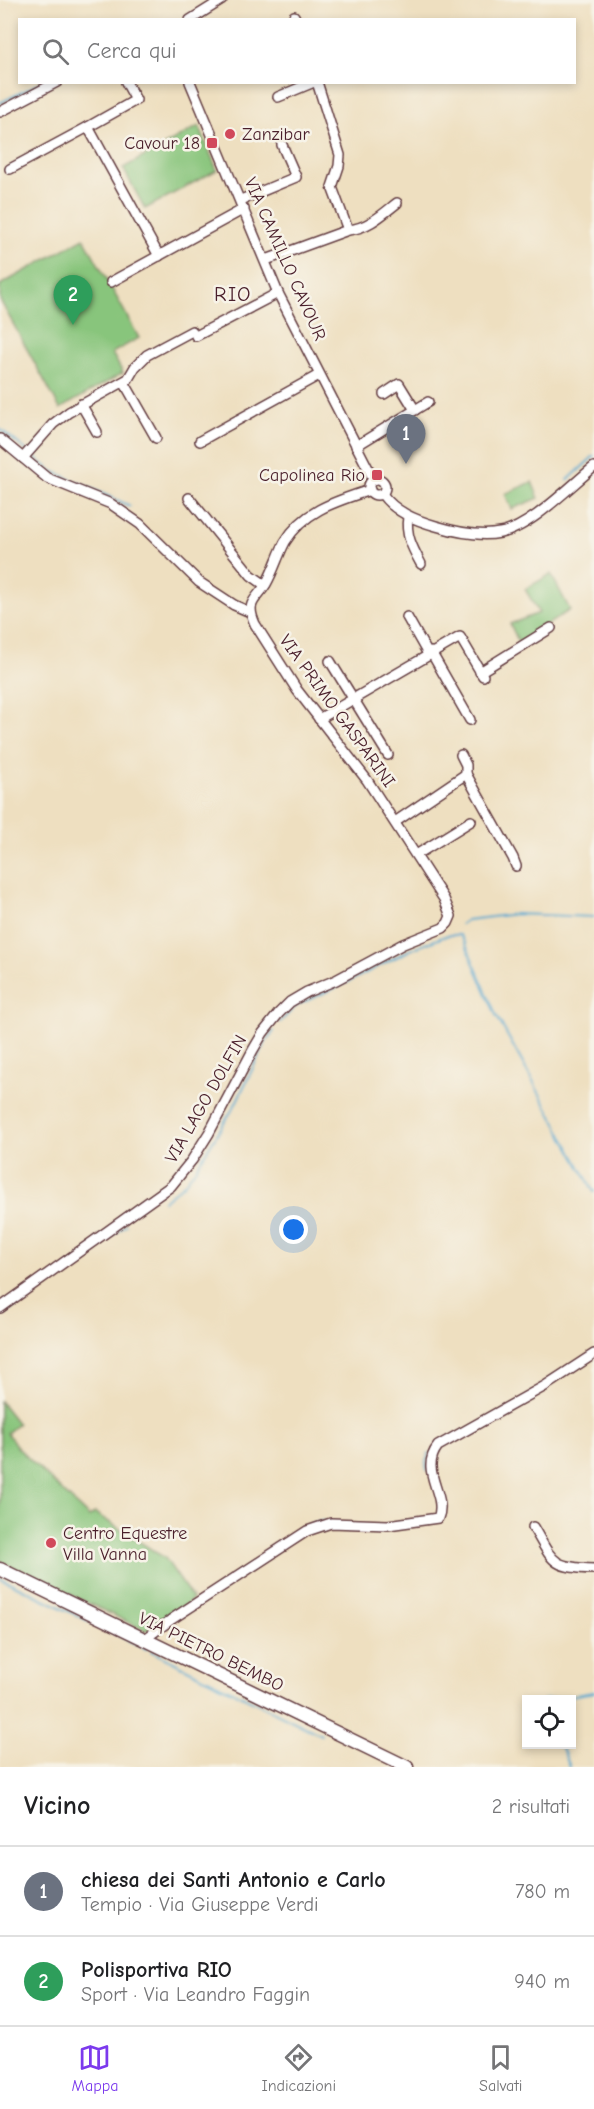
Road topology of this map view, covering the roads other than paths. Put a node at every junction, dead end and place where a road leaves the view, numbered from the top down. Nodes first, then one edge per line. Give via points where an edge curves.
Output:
1 (222, 0) edge
2 (193, 18) edge
3 (53, 84) edge
4 (127, 84) edge
5 (191, 84) edge
6 (311, 84) edge
7 (317, 84) edge
8 (278, 98) dead end
9 (0, 112) edge
10 (88, 127) junction
11 (282, 145) dead end
12 (10, 169) dead end
13 (397, 203) dead end
14 (242, 204) junction
15 (348, 230) junction
16 (159, 256) junction
17 (266, 260) junction
18 (111, 282) dead end
19 (278, 293) junction
20 (319, 375) junction
21 (123, 382) junction
22 (384, 394) dead end
23 (428, 402) dead end
24 (81, 404) junction
25 (415, 410) junction
26 (97, 432) dead end
27 (156, 438) dead end
28 (0, 439) edge
29 (200, 441) dead end
30 (356, 446) junction
31 (26, 454) junction
32 (594, 467) edge
33 (372, 485) junction
34 (189, 498) dead end
35 (408, 517) junction
36 (421, 564) dead end
37 (265, 585) junction
38 (226, 598) junction
39 (253, 601) junction
40 (250, 612) junction
41 (407, 617) dead end
42 (551, 628) dead end
43 (430, 653) junction
44 (330, 661) dead end
45 (353, 698) junction
46 (319, 719) junction
47 (470, 720) dead end
48 (388, 755) dead end
49 (460, 755) dead end
50 (466, 774) junction
51 (471, 821) dead end
52 (395, 822) junction
53 (416, 855) junction
54 (516, 867) dead end
55 (448, 923) joint
56 (0, 1308) edge
57 (594, 1354) edge
58 (533, 1527) dead end
59 (0, 1569) edge
60 (594, 1569) edge
61 (147, 1640) junction
62 (407, 1767) edge

1 - 2 street
3 - 9 street
4 - 10 street via 136,100
5 - 14 street, VIA CAMILLO CAVOUR
6 - 8 street
7 - 15 street via 340,154 332,188
10 - 12 street
10 - 16 street
11 - 14 street via 296,177
13 - 15 street via 377,219
14 - 16 street
14 - 17 street, VIA CAMILLO CAVOUR
15 - 17 street
16 - 18 street
17 - 19 street, VIA CAMILLO CAVOUR
19 - 20 street, VIA CAMILLO CAVOUR
19 - 21 street via 147,355
20 - 29 street
20 - 30 street, VIA CAMILLO CAVOUR
21 - 24 street
21 - 27 street
22 - 25 street via 399,381
23 - 25 street
24 - 26 street
24 - 31 street via 53,424
25 - 30 street
28 - 31 street
30 - 33 street, VIA CAMILLO CAVOUR
31 - 38 street via 47,477 121,510 146,528 199,582
32 - 35 street via 540,512 502,533 480,535 447,530
33 - 35 street via 375,495 382,494
33 - 37 street via 326,505 300,522 284,543
34 - 37 street via 251,575
35 - 36 street via 407,531
37 - 39 street
38 - 39 street
38 - 40 street
39 - 40 street
40 - 46 street, VIA PRIMO GASPARINI via 284,671
41 - 43 street
42 - 43 street via 482,674 460,637
43 - 45 street
43 - 47 street
44 - 45 street
45 - 46 street
45 - 48 street
46 - 52 street, VIA PRIMO GASPARINI
49 - 50 street
50 - 52 street
50 - 54 street
51 - 53 street
52 - 53 street, VIA PRIMO GASPARINI
53 - 55 street, VIA PRIMO GASPARINI via 449,909
55 - 56 street, VIA LAGO DOLFIN via 290,1002 263,1033 209,1133 171,1186
57 - 61 street via 438,1446 430,1462 440,1510 438,1518 388,1525 331,1523 307,1531 172,1619
58 - 60 street via 548,1554 561,1565
59 - 61 main road, VIA PIETRO BEMBO
61 - 62 main road, VIA PIETRO BEMBO via 337,1728

